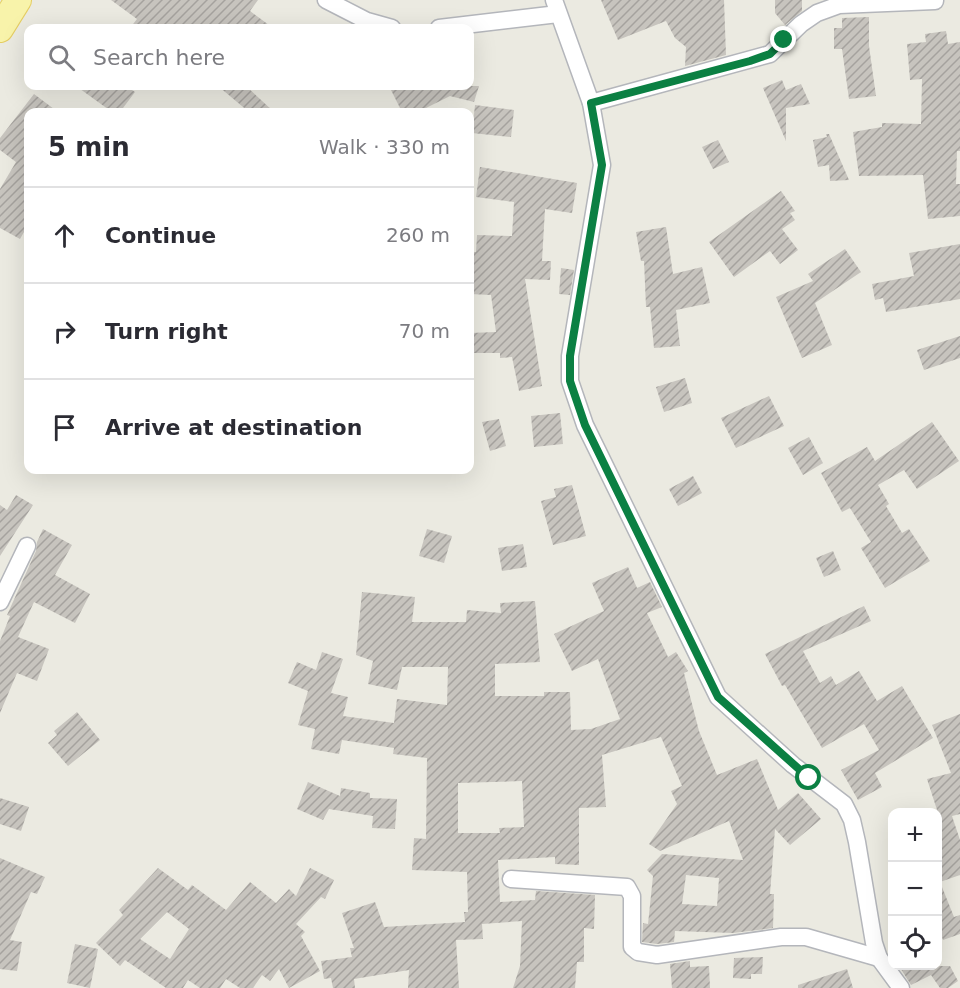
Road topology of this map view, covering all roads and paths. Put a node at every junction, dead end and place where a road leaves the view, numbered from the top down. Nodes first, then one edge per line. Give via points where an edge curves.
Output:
1 (18, 0) edge
2 (326, 0) edge
3 (935, 1) edge
4 (556, 7) edge
5 (378, 24) edge
6 (461, 24) edge
7 (0, 29) edge
8 (591, 103) junction
9 (27, 546) dead end
10 (0, 603) edge
11 (511, 879) dead end
12 (879, 958) junction
13 (901, 988) edge

1 - 7 main road
2 - 5 street
3 - 8 street via 839,5 801,24 770,54
4 - 6 street
4 - 8 street
8 - 12 street via 602,165 570,356 570,381 585,425 718,697 793,765 844,804 852,820
9 - 10 street
11 - 12 street via 627,887 632,896 632,947 638,952 657,955 806,937
12 - 13 street

